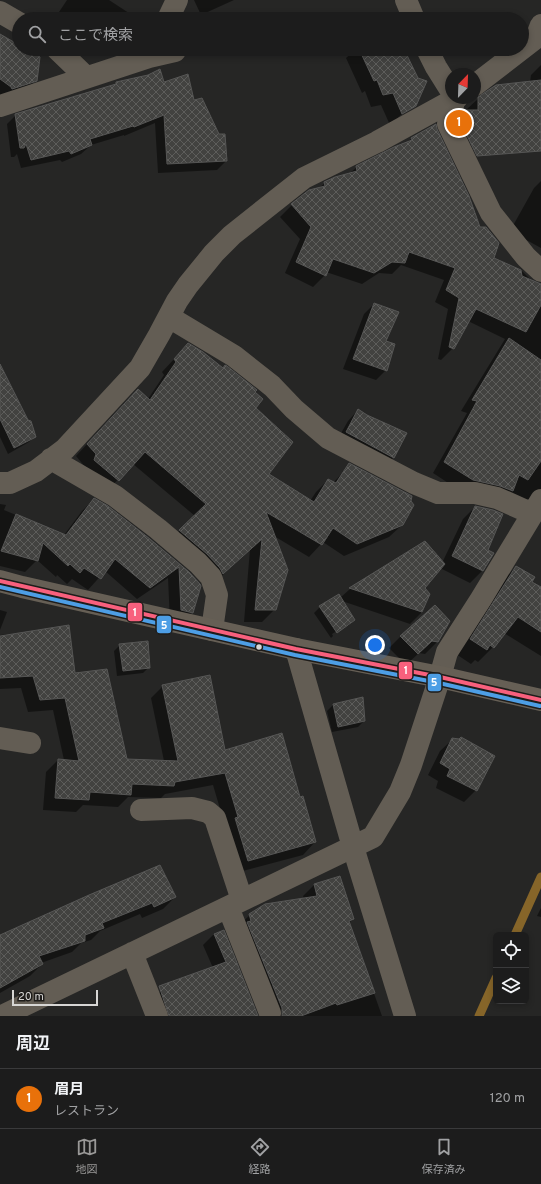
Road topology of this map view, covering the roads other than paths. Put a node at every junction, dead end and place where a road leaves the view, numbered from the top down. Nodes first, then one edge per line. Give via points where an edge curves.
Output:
1 (177, 0) edge
2 (406, 0) edge
3 (0, 12) edge
4 (171, 12) edge
5 (411, 12) edge
6 (12, 19) edge
7 (539, 35) edge
8 (529, 43) edge
9 (64, 56) edge
10 (143, 56) edge
11 (431, 56) edge
12 (512, 56) edge
13 (86, 78) junction
14 (481, 80) edge
15 (445, 81) edge
16 (445, 103) edge
17 (453, 104) edge
18 (0, 106) edge
19 (541, 271) edge
20 (168, 318) junction
21 (51, 459) junction
22 (0, 483) edge
23 (537, 507) edge
24 (0, 581) edge
25 (212, 630) junction
26 (296, 649) junction
27 (440, 677) junction
28 (541, 700) edge
29 (0, 738) edge
30 (30, 743) dead end
31 (141, 810) dead end
32 (353, 847) junction
33 (235, 904) junction
34 (132, 953) junction
35 (270, 1013) dead end
36 (2, 1016) edge
37 (157, 1016) edge
38 (405, 1016) edge

1 - 4 street
2 - 5 street
3 - 6 street
7 - 8 street
9 - 13 street
10 - 13 street
11 - 15 street
12 - 14 street
13 - 18 street
16 - 20 street via 378,142 304,178 232,235 214,253 188,285
17 - 19 street via 448,124 491,213 526,257
20 - 21 street via 140,368 65,449
20 - 23 street via 234,356 272,386 328,438 414,483 438,493 475,493
21 - 22 street via 36,471 10,483
21 - 25 street via 115,496 158,529 212,577 217,594
23 - 27 street via 447,652
24 - 25 main road
25 - 26 main road
26 - 27 main road
26 - 32 street
27 - 28 main road
27 - 32 street via 412,764 400,792 373,837
29 - 30 street
31 - 33 street via 192,808 208,812 215,818
32 - 33 street
32 - 38 street
33 - 34 street
33 - 35 street
34 - 36 street
34 - 37 street

